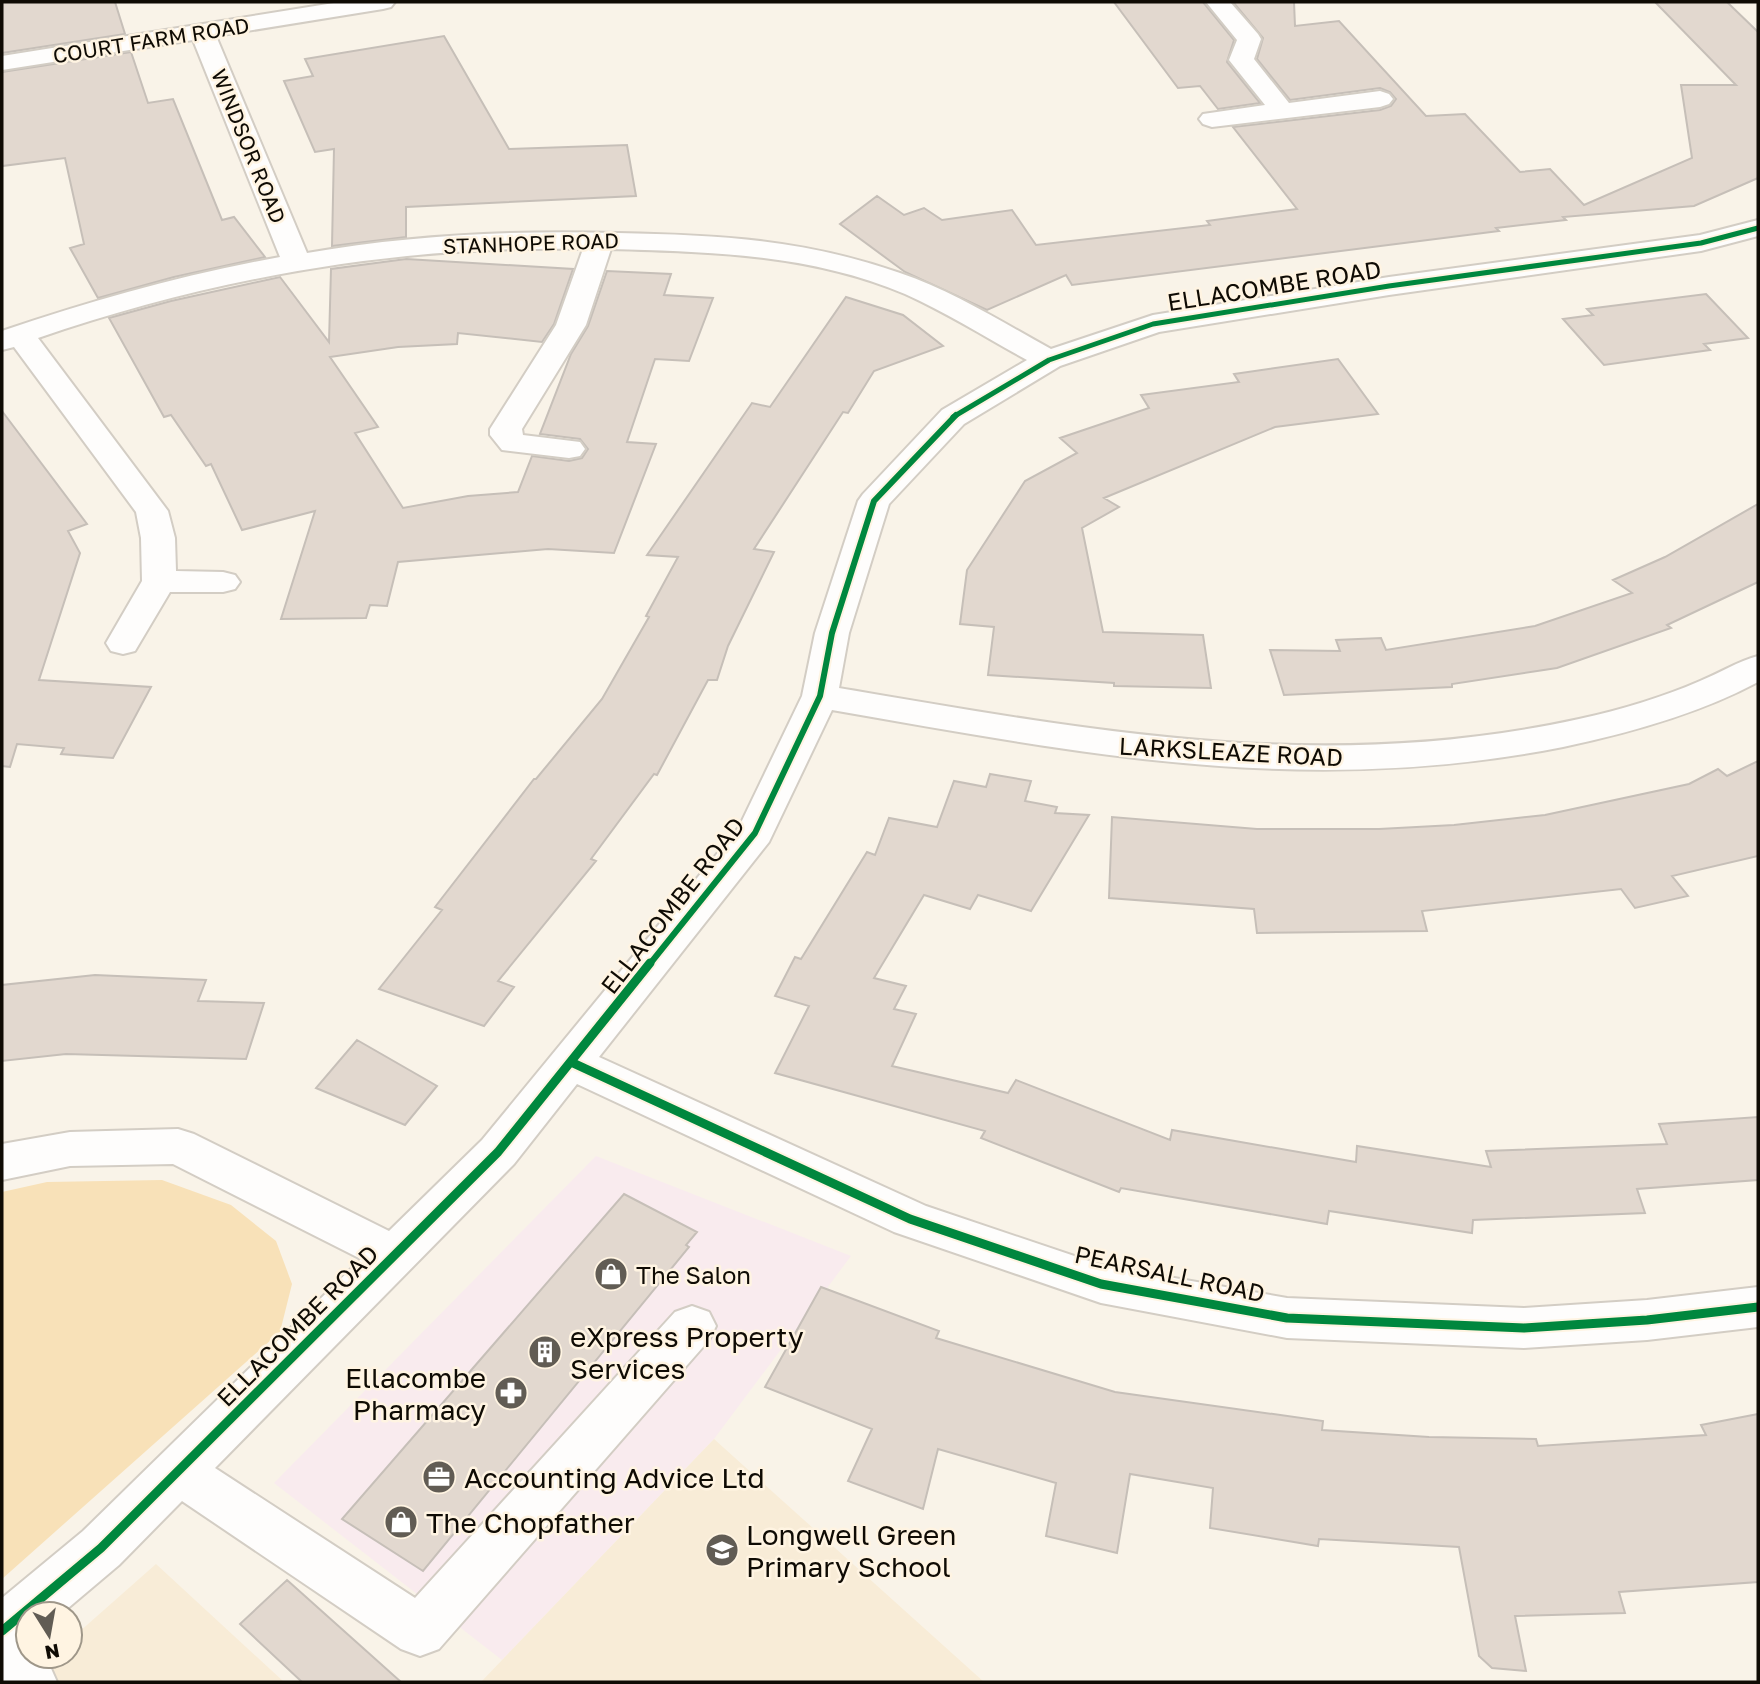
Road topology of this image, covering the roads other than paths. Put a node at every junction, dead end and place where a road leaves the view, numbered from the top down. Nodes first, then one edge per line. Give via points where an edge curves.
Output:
1 (383, 2) edge
2 (1218, 2) edge
3 (290, 9) edge
4 (261, 11) edge
5 (202, 31) junction
6 (2, 64) edge
7 (1380, 99) dead end
8 (1283, 111) junction
9 (1213, 119) dead end
10 (1758, 228) edge
11 (600, 239) junction
12 (296, 261) junction
13 (11, 338) edge
14 (1049, 360) junction
15 (569, 449) dead end
16 (159, 581) junction
17 (223, 582) dead end
18 (123, 643) dead end
19 (1758, 667) edge
20 (820, 695) junction
21 (573, 1063) junction
22 (2, 1162) edge
23 (395, 1255) junction
24 (1758, 1307) edge
25 (692, 1326) dead end
26 (178, 1471) junction
27 (2, 1630) edge
28 (2, 1654) edge
29 (30, 1682) edge

1 - 3 street, COURT FARM ROAD
2 - 8 street via 1249,39 1241,60
3 - 4 street, COURT FARM ROAD
4 - 5 street, COURT FARM ROAD
5 - 6 street, COURT FARM ROAD
5 - 12 street, WINDSOR ROAD
7 - 8 street
8 - 9 street
10 - 14 street, ELLACOMBE ROAD via 1701,243 1153,324
11 - 12 street, STANHOPE ROAD via 438,246
11 - 14 street, STANHOPE ROAD via 744,246 835,261 923,292
11 - 15 street via 571,325 506,429 513,443
12 - 13 street, STANHOPE ROAD via 156,291
13 - 16 street via 152,511
14 - 20 street, ELLACOMBE ROAD via 953,417 874,501 832,633
16 - 17 street
16 - 18 street
19 - 20 street, LARKSLEAZE ROAD via 1723,687 1635,718 1535,741 1427,754 1311,759 1107,744
20 - 21 street, ELLACOMBE ROAD via 755,833
21 - 23 street, ELLACOMBE ROAD via 498,1152
21 - 24 street, PEARSALL ROAD via 910,1219 1101,1284 1287,1318 1524,1328
22 - 23 street via 70,1149 178,1146
23 - 26 street, ELLACOMBE ROAD
25 - 26 street via 420,1631
26 - 27 street, ELLACOMBE ROAD via 101,1548
28 - 29 street

